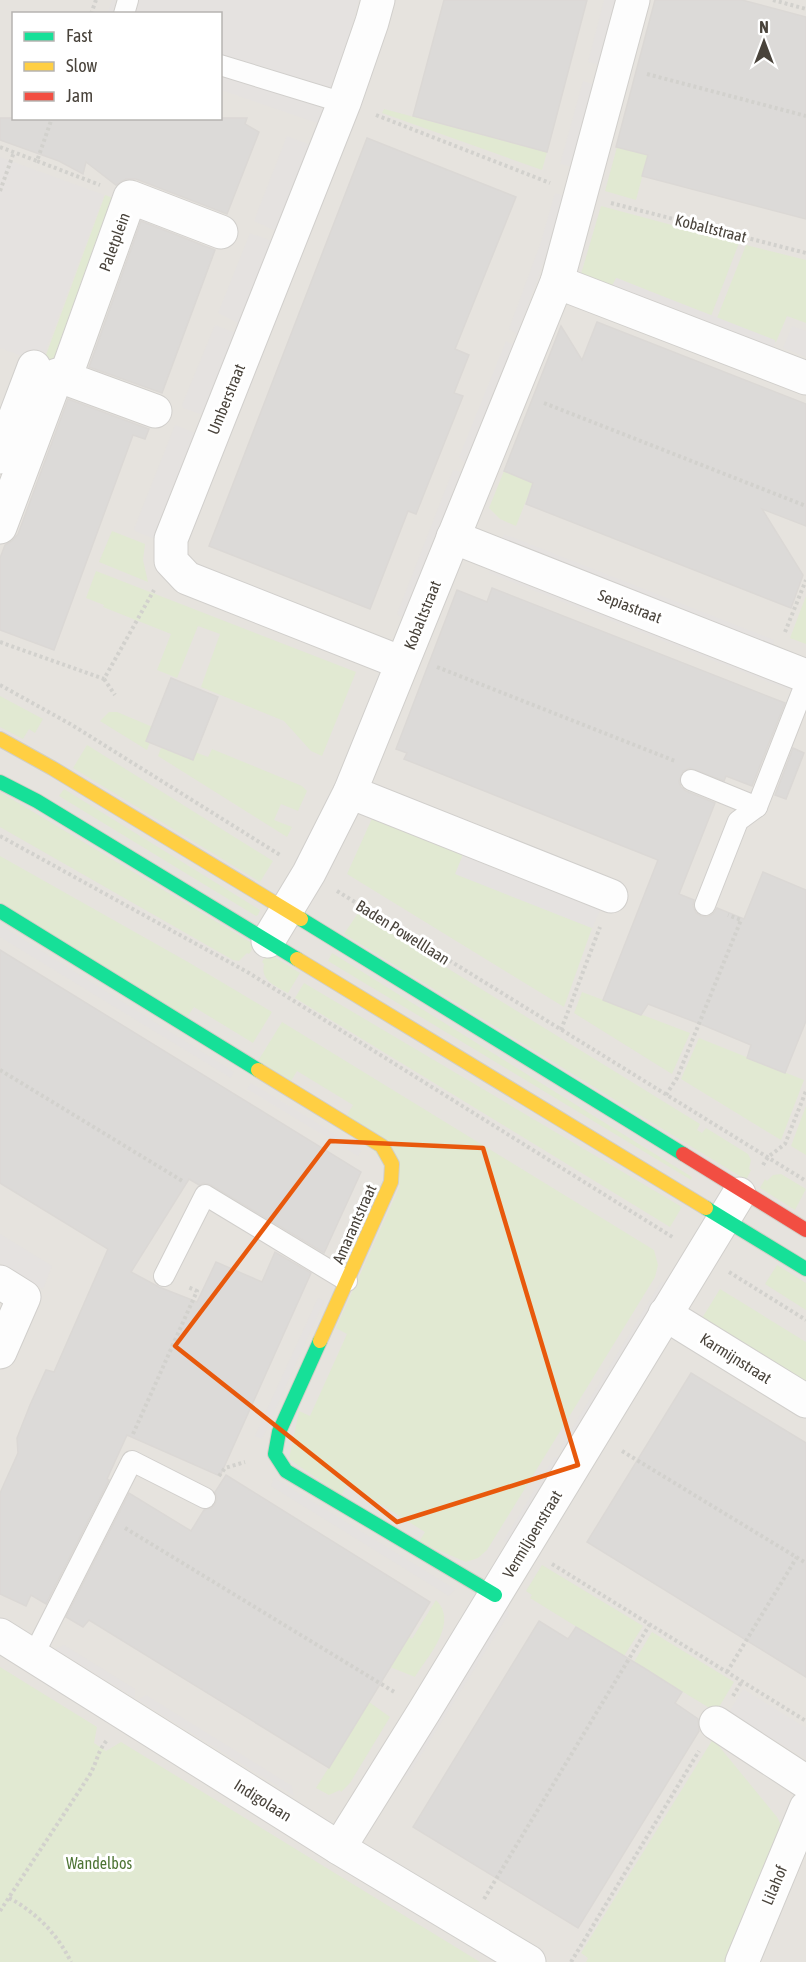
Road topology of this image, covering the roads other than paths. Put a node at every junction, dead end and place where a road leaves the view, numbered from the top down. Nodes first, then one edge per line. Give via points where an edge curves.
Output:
1 (378, 0) edge
2 (633, 0) edge
3 (222, 66) edge
4 (344, 102) junction
5 (221, 232) dead end
6 (557, 282) junction
7 (46, 372) junction
8 (806, 378) edge
9 (155, 411) dead end
10 (12, 449) edge
11 (0, 527) edge
12 (453, 537) junction
13 (404, 659) junction
14 (806, 676) edge
15 (806, 681) edge
16 (0, 739) edge
17 (691, 780) road end
18 (0, 782) edge
19 (350, 792) junction
20 (758, 807) junction
21 (611, 896) road end
22 (705, 904) dead end
23 (287, 910) junction
24 (0, 911) edge
25 (268, 941) junction
26 (741, 1190) junction
27 (724, 1219) junction
28 (806, 1230) edge
29 (806, 1269) edge
30 (164, 1276) road end
31 (346, 1281) junction
32 (0, 1282) edge
33 (665, 1314) junction
34 (0, 1352) edge
35 (806, 1401) edge
36 (205, 1498) road end
37 (495, 1595) junction
38 (0, 1635) edge
39 (33, 1656) junction
40 (716, 1723) road end
41 (806, 1782) edge
42 (806, 1808) edge
43 (339, 1848) junction
44 (529, 1962) edge
45 (742, 1962) edge

1 - 4 street, Umberstraat
2 - 6 street, Kobaltstraat
3 - 4 lane
4 - 13 street, Umberstraat via 175,528 171,561 186,578
5 - 7 street, Paletplein via 130,197
6 - 8 street
6 - 12 street, Kobaltstraat
7 - 9 street
7 - 10 street, Paletplein
10 - 11 street, Paletplein
12 - 13 street, Kobaltstraat
12 - 14 street, Sepiastraat
13 - 19 street, Kobaltstraat
15 - 20 lane
16 - 23 street
17 - 20 lane
18 - 25 street
19 - 21 street
19 - 23 street, Kobaltstraat
20 - 22 lane via 738,821
23 - 25 street, Kobaltstraat
23 - 26 street
24 - 31 street, Amarantstraat via 382,1146 393,1164 391,1182
25 - 27 street
26 - 27 street, Vermiljoenstraat
26 - 28 street
27 - 29 street
27 - 33 street, Vermiljoenstraat
30 - 31 lane via 205,1195
31 - 37 street, Amarantstraat via 279,1432 275,1454 286,1471
32 - 34 street via 24,1297
33 - 35 street, Karmijnstraat
33 - 37 street, Vermiljoenstraat
36 - 39 lane via 132,1461
37 - 43 street, Vermiljoenstraat
38 - 39 street, Indigolaan
39 - 43 street, Indigolaan
40 - 41 street
42 - 45 street, Lilahof
43 - 44 street, Indigolaan

